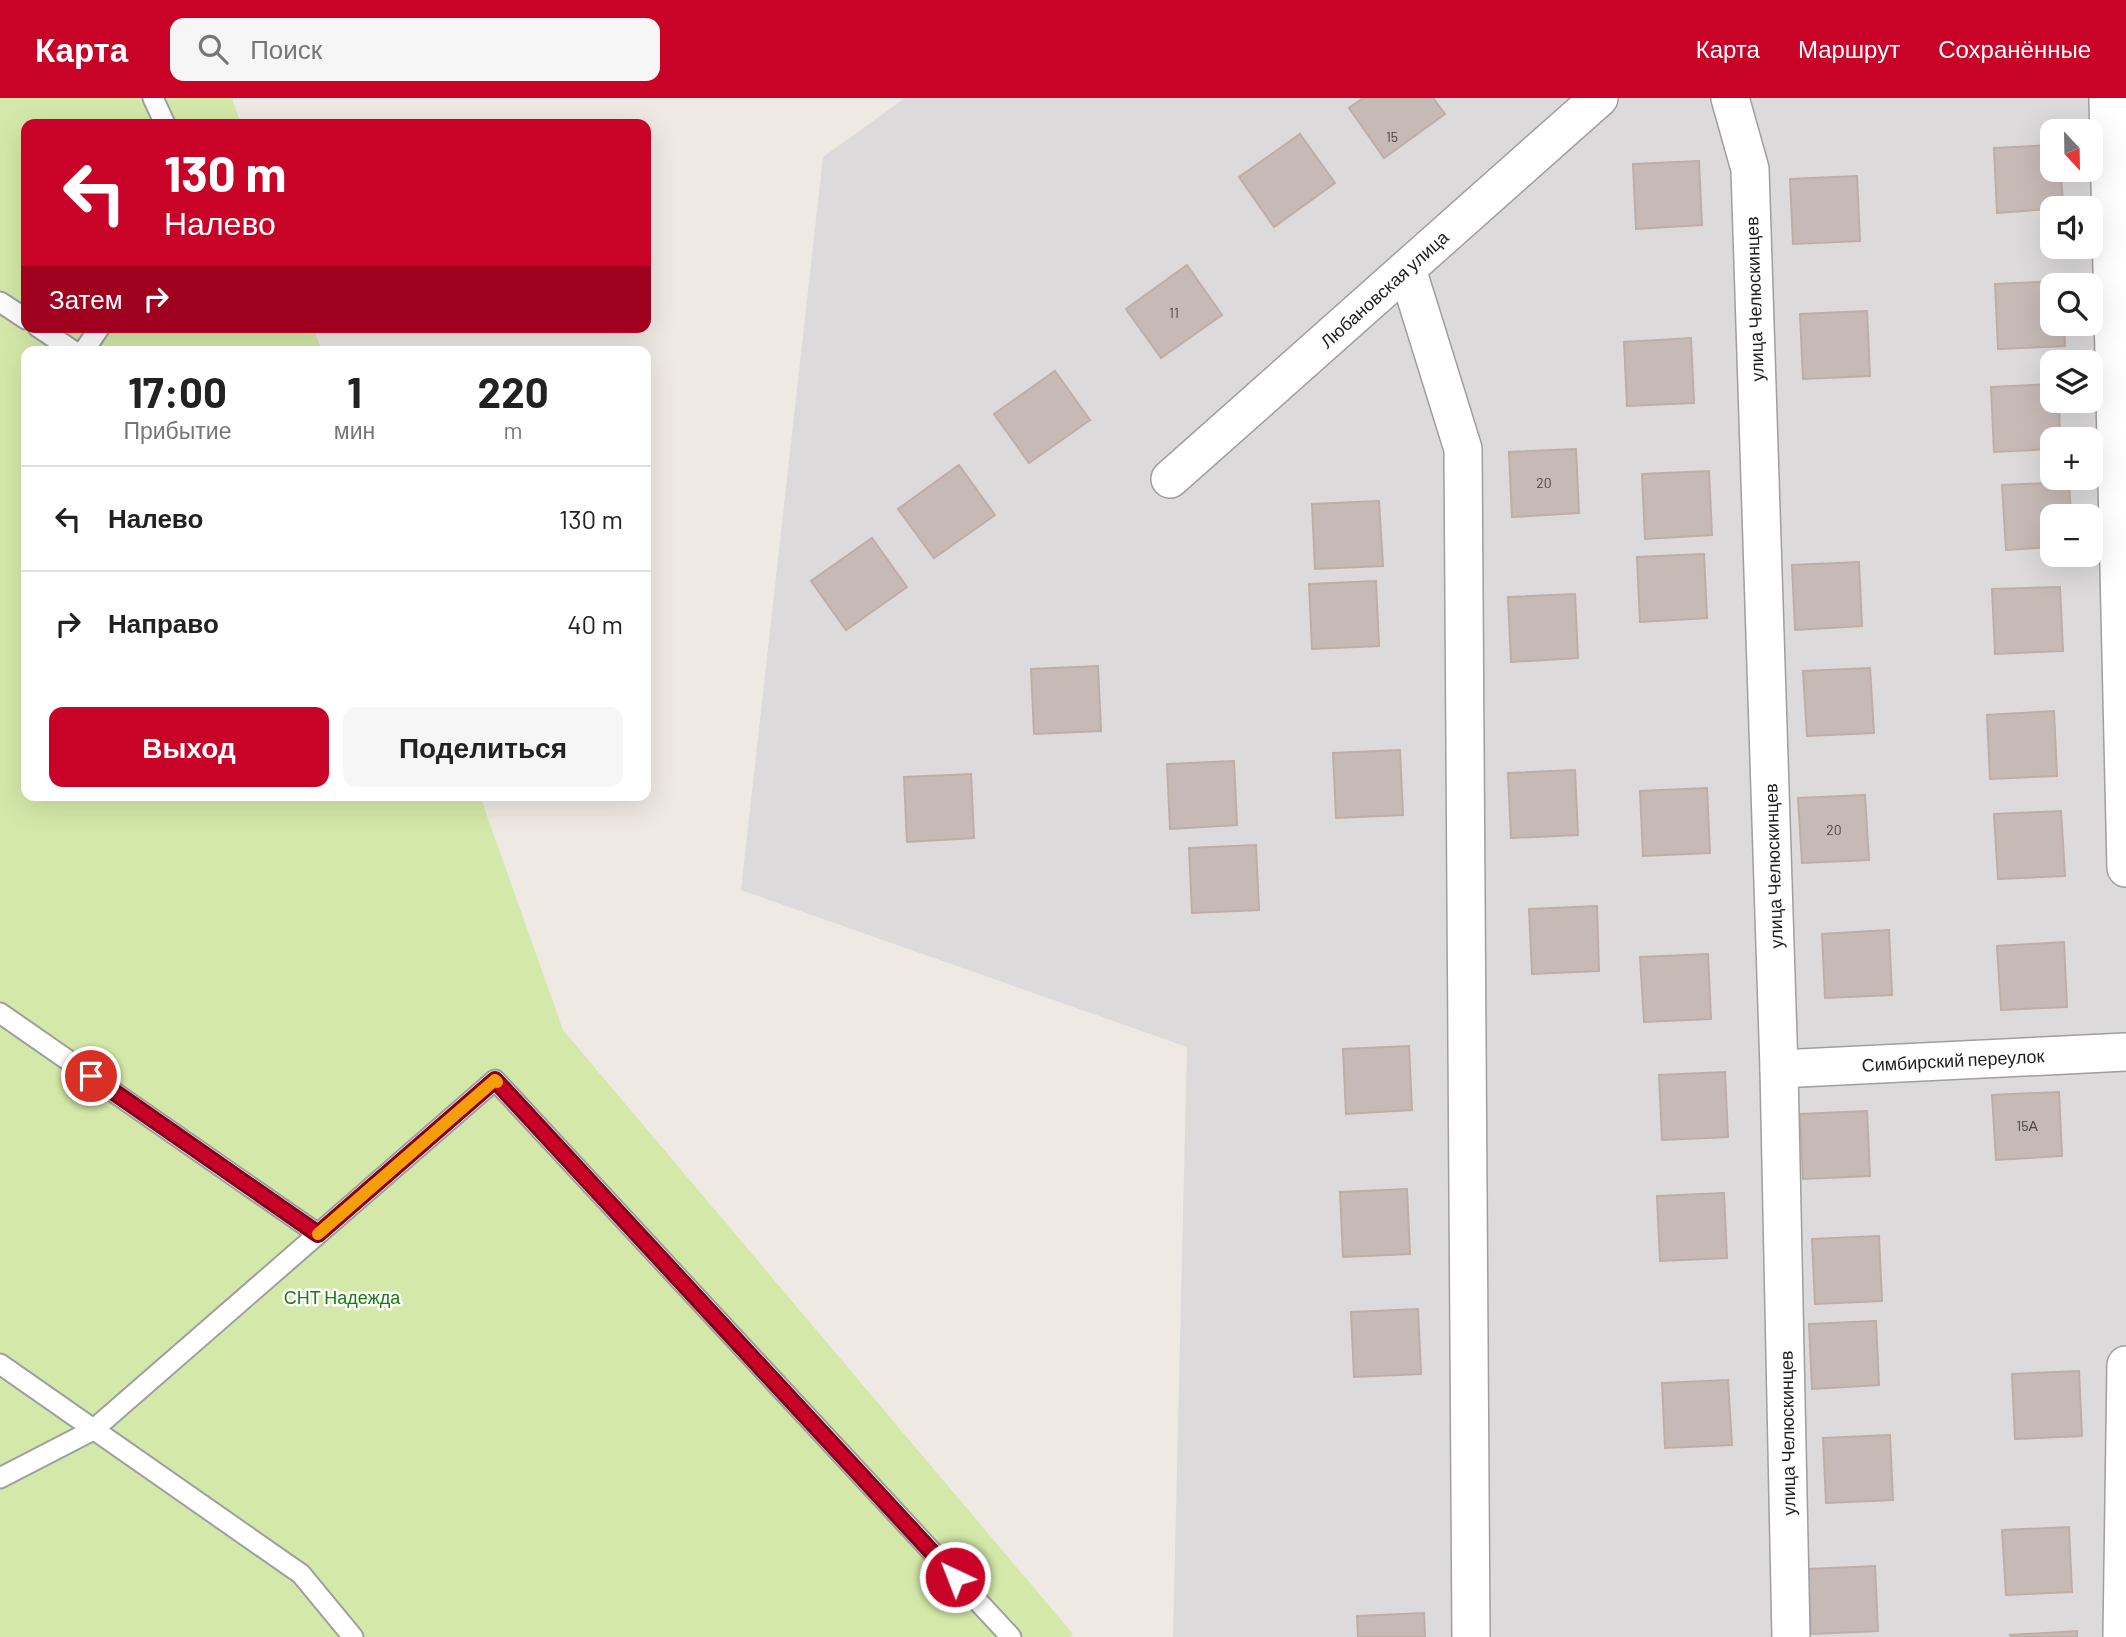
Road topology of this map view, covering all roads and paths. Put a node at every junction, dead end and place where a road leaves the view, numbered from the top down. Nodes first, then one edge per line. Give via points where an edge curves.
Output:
1 (153, 98) edge
2 (1599, 98) edge
3 (1730, 98) edge
4 (2108, 98) edge
5 (163, 119) edge
6 (1407, 269) junction
7 (0, 302) edge
8 (21, 316) edge
9 (47, 333) edge
10 (66, 346) edge
11 (1170, 479) dead end
12 (2126, 868) edge
13 (0, 1013) edge
14 (2126, 1052) edge
15 (1779, 1069) junction
16 (318, 1234) junction
17 (0, 1364) edge
18 (2126, 1365) edge
19 (93, 1430) junction
20 (0, 1478) edge
21 (353, 1637) edge
22 (1011, 1637) edge
23 (1471, 1637) edge
24 (1791, 1637) edge
25 (2122, 1637) edge

1 - 5 lane
2 - 6 street, Любановская улица
3 - 15 street, улица Челюскинцев via 1750,169
4 - 12 street
6 - 11 street, Любановская улица
6 - 23 street via 1463,449
7 - 8 lane
9 - 10 lane
13 - 16 lane
14 - 15 street, Симбирский переулок
15 - 24 street, улица Челюскинцев
16 - 19 lane
16 - 22 lane via 495,1080
17 - 19 lane
18 - 25 street
19 - 20 lane
19 - 21 lane via 301,1574

